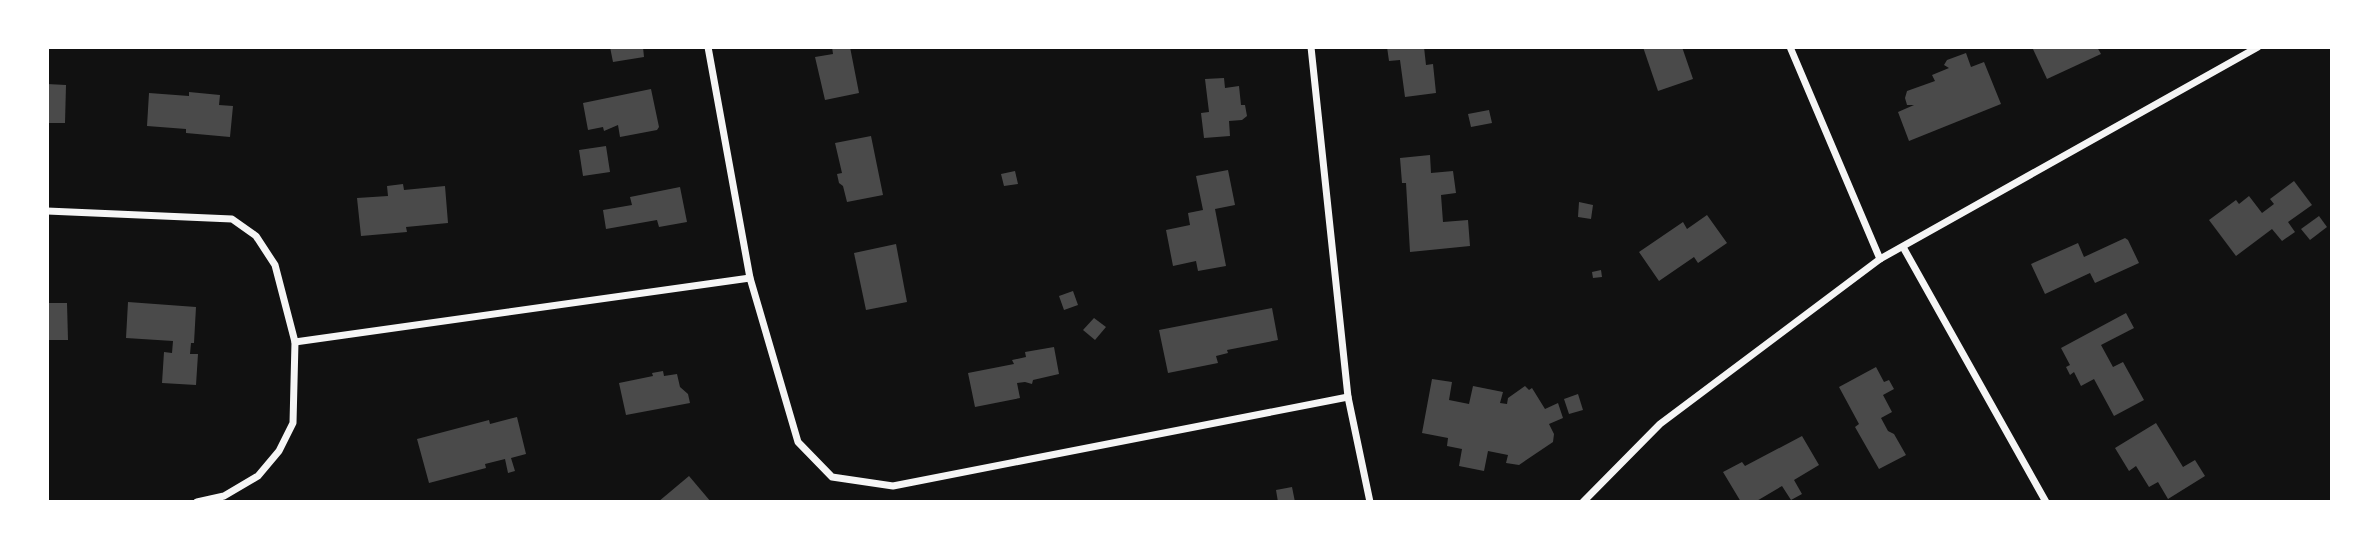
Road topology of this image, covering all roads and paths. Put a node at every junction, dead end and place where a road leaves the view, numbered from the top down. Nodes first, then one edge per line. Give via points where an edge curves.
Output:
1 (708, 47) edge
2 (1311, 47) edge
3 (1790, 47) edge
4 (2258, 47) edge
5 (47, 211) edge
6 (1903, 247) junction
7 (1880, 260) junction
8 (750, 278) junction
9 (295, 342) junction
10 (1348, 397) junction
11 (197, 502) edge
12 (1370, 502) edge
13 (1583, 502) edge
14 (2046, 502) edge

1 - 8 street
2 - 10 street
3 - 7 street
4 - 6 street
5 - 9 street via 232,219 256,236 275,265
6 - 7 street
6 - 14 street
7 - 13 street via 1660,424
8 - 9 street
8 - 10 street via 798,442 832,477 893,486
9 - 11 street via 293,423 279,451 258,476 224,496
10 - 12 street

